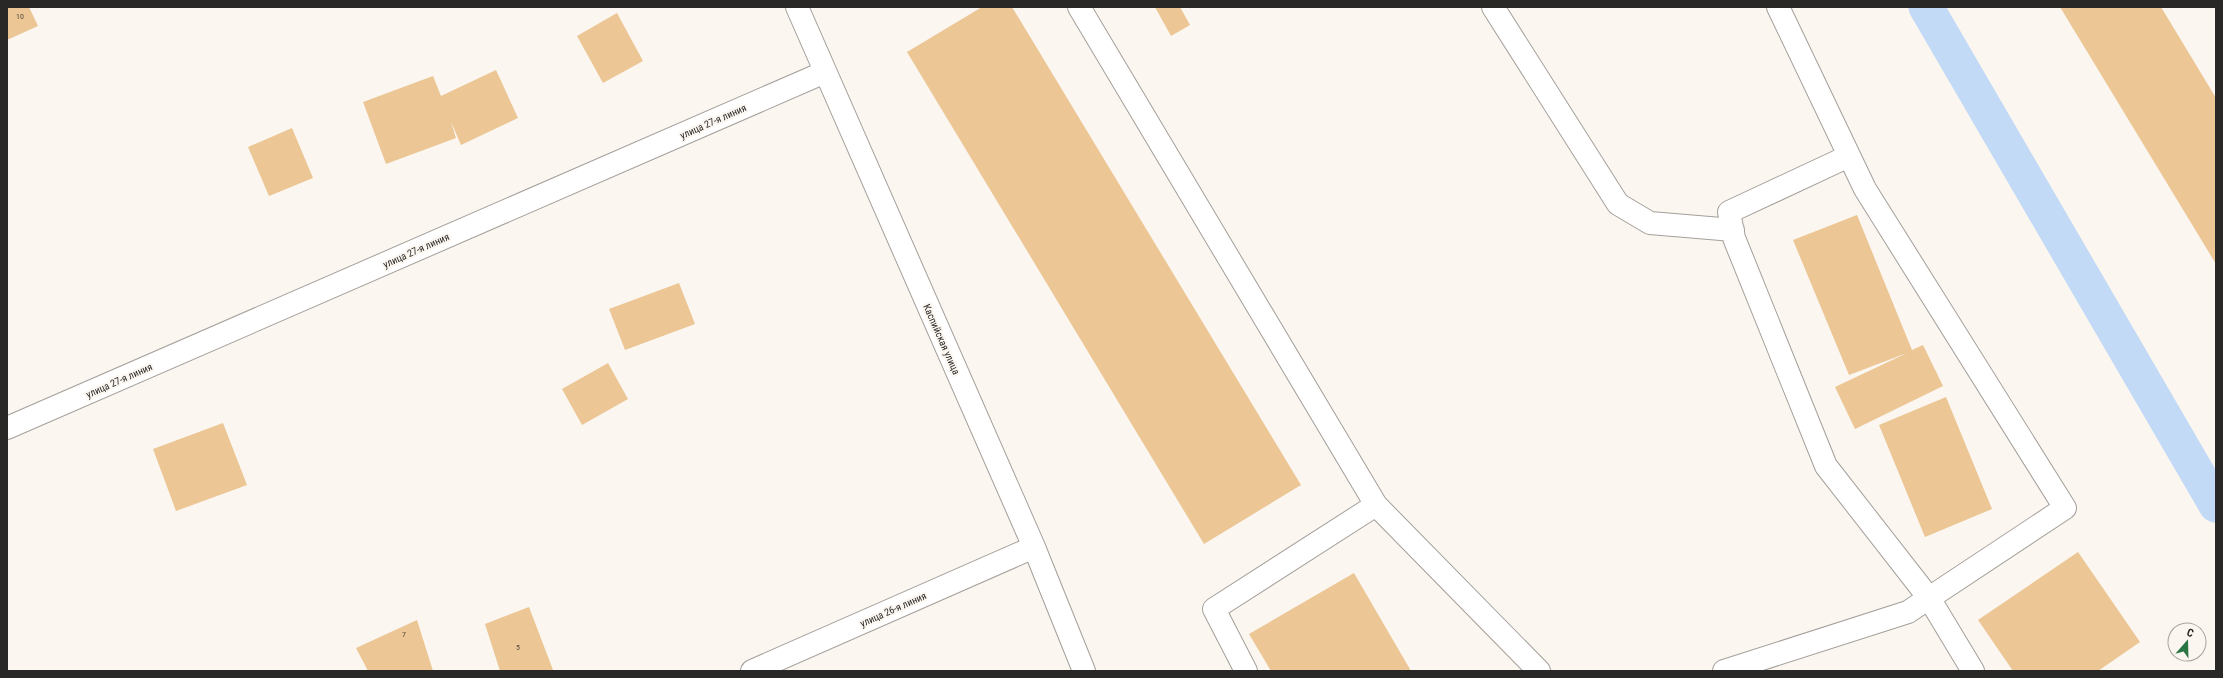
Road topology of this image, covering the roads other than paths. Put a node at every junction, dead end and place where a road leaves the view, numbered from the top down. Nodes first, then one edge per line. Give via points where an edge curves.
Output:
1 (797, 7) edge
2 (1079, 7) edge
3 (1493, 7) edge
4 (1778, 7) edge
5 (825, 72) junction
6 (1849, 156) junction
7 (1732, 230) junction
8 (7, 428) edge
9 (1376, 504) junction
10 (1034, 548) junction
11 (1929, 598) junction
12 (752, 671) edge
13 (1084, 671) edge
14 (1246, 671) edge
15 (1539, 671) edge
16 (1724, 671) edge
17 (1973, 671) edge

1 - 5 street, Каспийская улица
2 - 9 street
3 - 7 street via 1618,204 1650,222
4 - 6 street
5 - 8 street, улица 27-я линия
5 - 10 street, Каспийская улица
6 - 7 street via 1729,212
6 - 11 street via 1865,188 2065,508
7 - 11 street via 1826,466
9 - 14 street via 1214,609
9 - 15 street
10 - 12 street, улица 26-я линия
10 - 13 street, Каспийская улица
11 - 16 street via 1908,612
11 - 17 street

